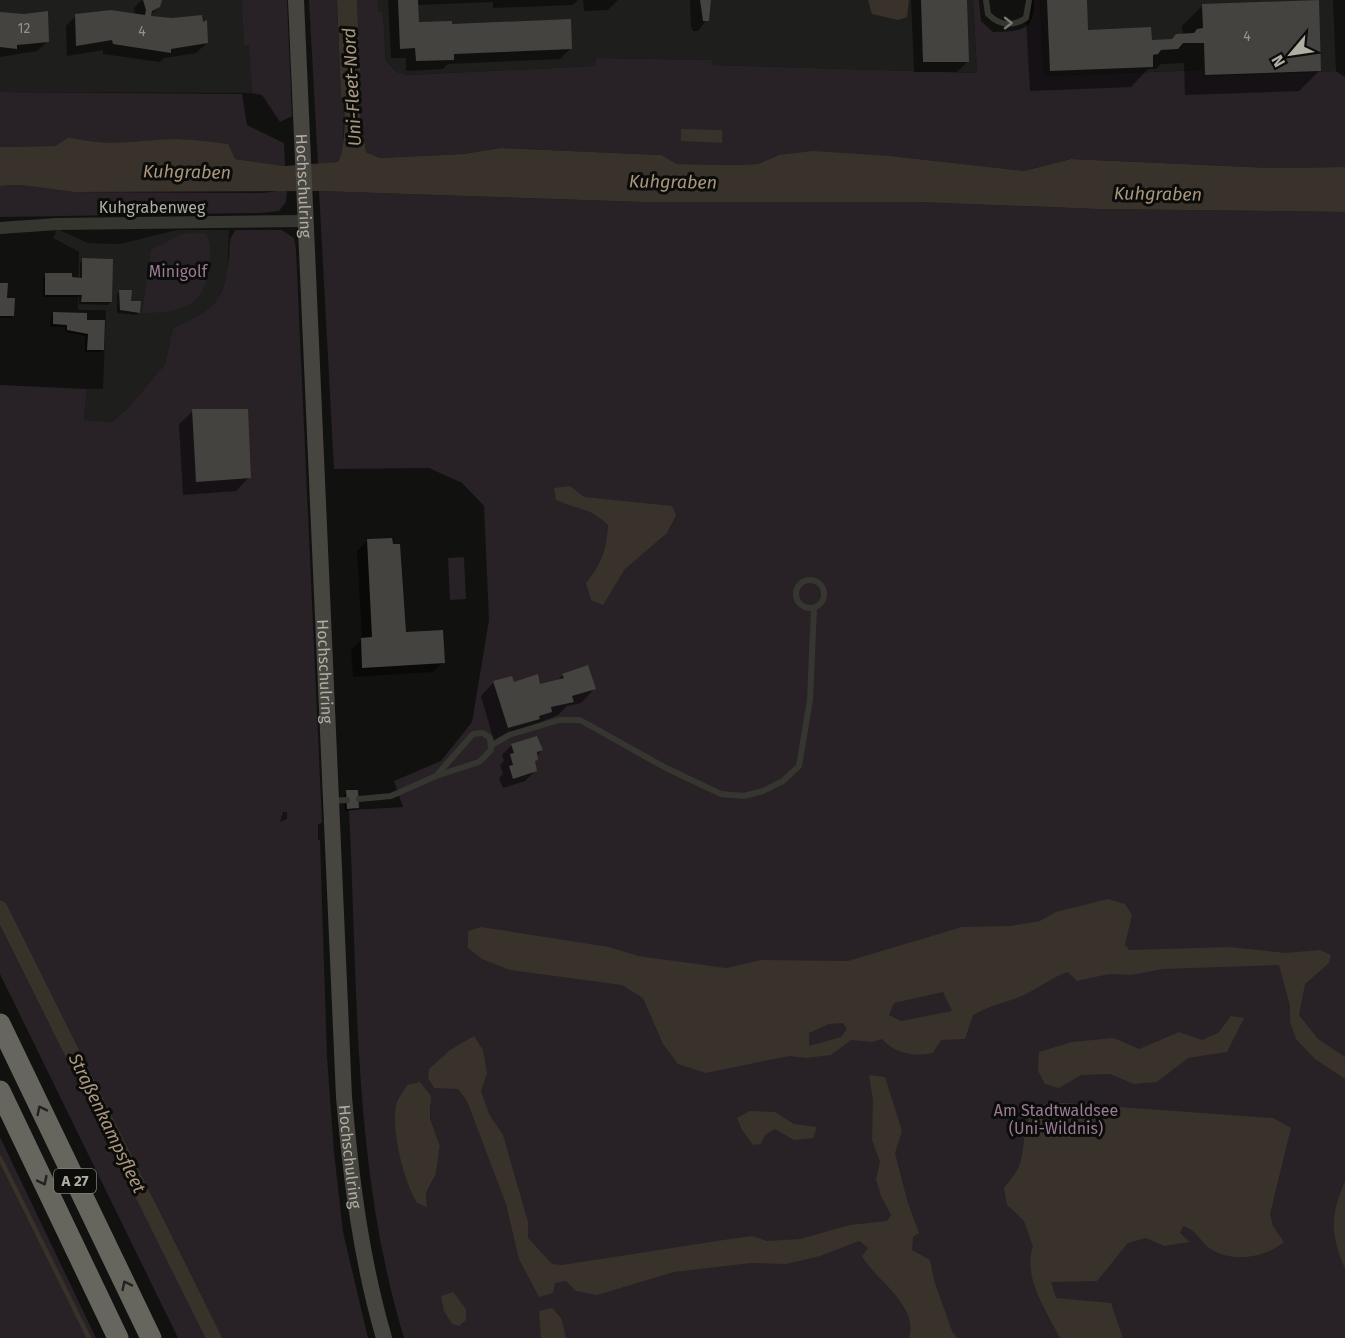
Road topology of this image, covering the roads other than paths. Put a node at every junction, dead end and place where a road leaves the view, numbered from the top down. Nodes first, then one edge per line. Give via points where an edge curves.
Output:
1 (296, 0) edge
2 (986, 0) edge
3 (1029, 0) edge
4 (304, 221) junction
5 (0, 228) edge
6 (814, 608) junction
7 (492, 745) junction
8 (436, 776) junction
9 (359, 799) dead end
10 (0, 1024) edge
11 (0, 1091) edge
12 (118, 1338) edge
13 (152, 1338) edge
14 (384, 1338) edge

1 - 4 street, Hochschulring
2 -> 3 lane via 988,14 996,23 1008,24 1026,18
4 - 5 street, Kuhgrabenweg
4 - 14 street, Hochschulring via 339,801 348,1152 364,1259
6 - 6 lane via 822,603 824,590 816,582 804,582 798,588 798,600 805,607
6 - 7 lane via 810,700 799,766 783,781 763,791 744,796 721,794 580,720 559,720 509,735
7 - 8 lane via 489,754
7 - 8 lane via 483,733 473,734
8 - 9 lane via 391,796
13 -> 10 highway, A 27
11 -> 12 highway, A 27

